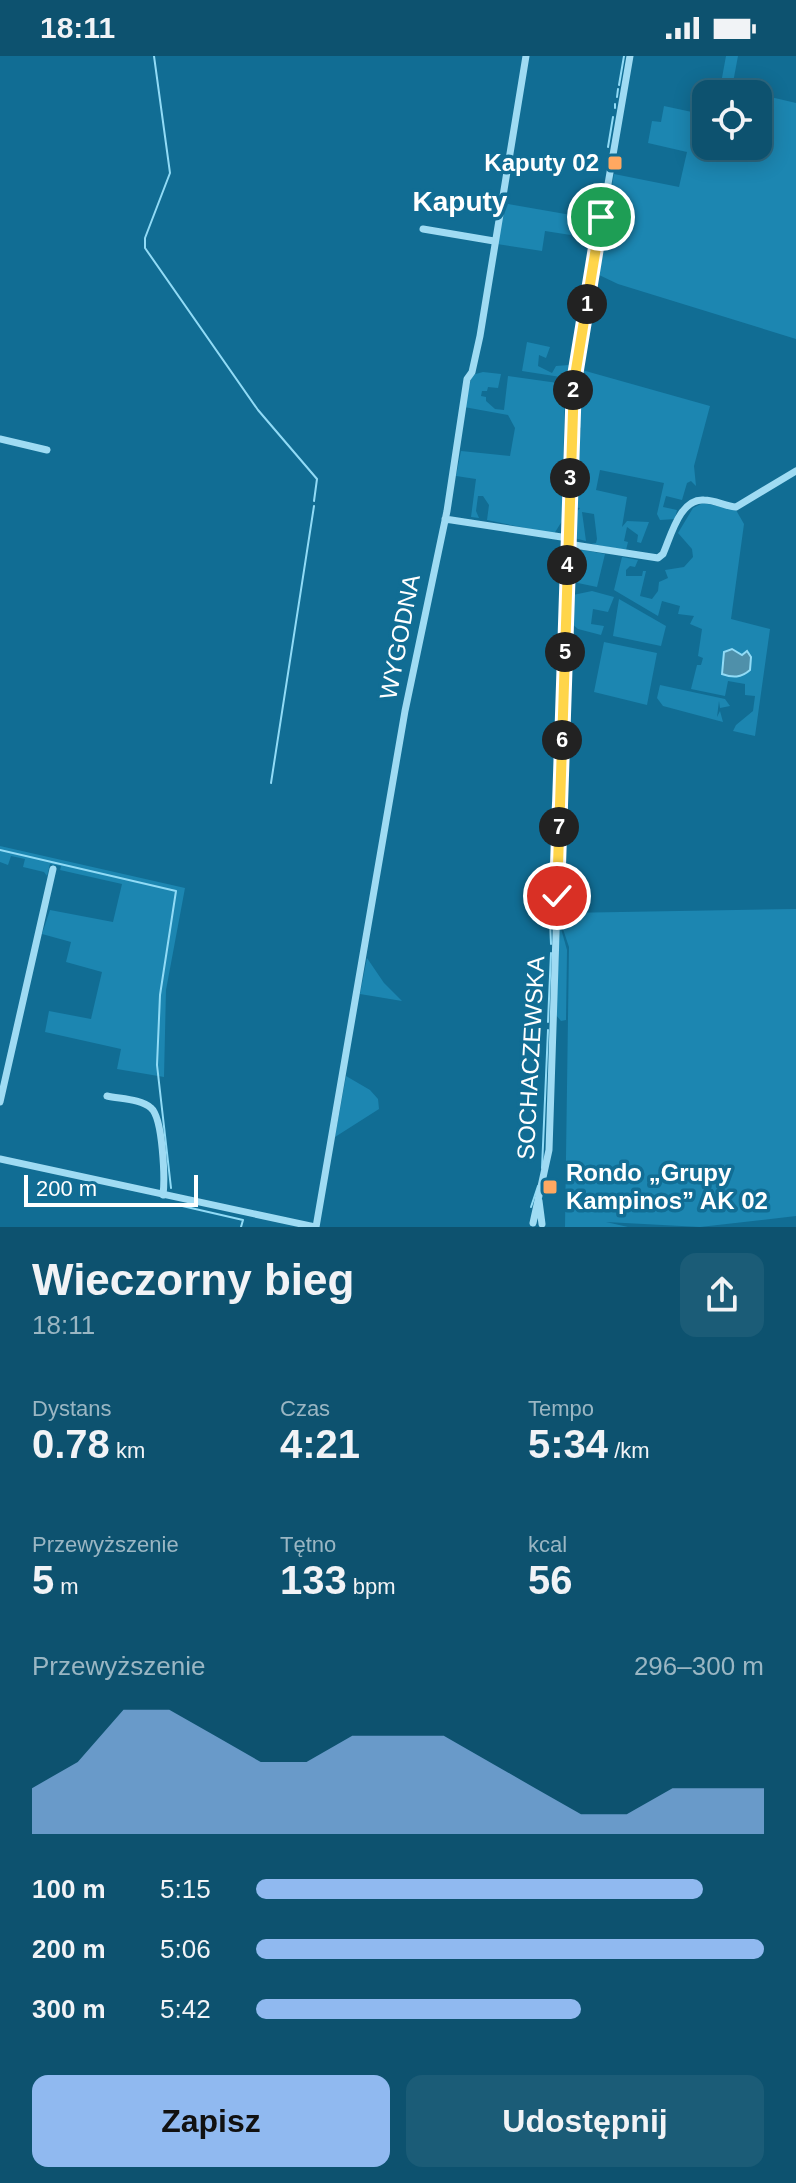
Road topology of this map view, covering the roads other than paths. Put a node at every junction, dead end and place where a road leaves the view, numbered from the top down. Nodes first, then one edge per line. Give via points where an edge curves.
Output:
1 (526, 56) edge
2 (630, 56) edge
3 (423, 229) dead end
4 (494, 241) junction
5 (0, 439) edge
6 (47, 450) dead end
7 (796, 471) edge
8 (445, 519) junction
9 (568, 541) junction
10 (53, 869) dead end
11 (107, 1096) dead end
12 (0, 1102) edge
13 (0, 1159) edge
14 (163, 1195) junction
15 (537, 1225) edge
16 (315, 1227) edge

1 - 4 street, WYGODNA
2 - 9 street, SOCHACZEWSKA via 574,382
3 - 4 street
4 - 8 street, WYGODNA
5 - 6 street
7 - 9 street via 736,507 702,499 690,504 658,558
8 - 9 street
8 - 16 street, WYGODNA via 405,711
9 - 15 street, SOCHACZEWSKA via 549,1150
10 - 12 street
11 - 14 street via 141,1103 157,1116
13 - 14 street
14 - 16 street

